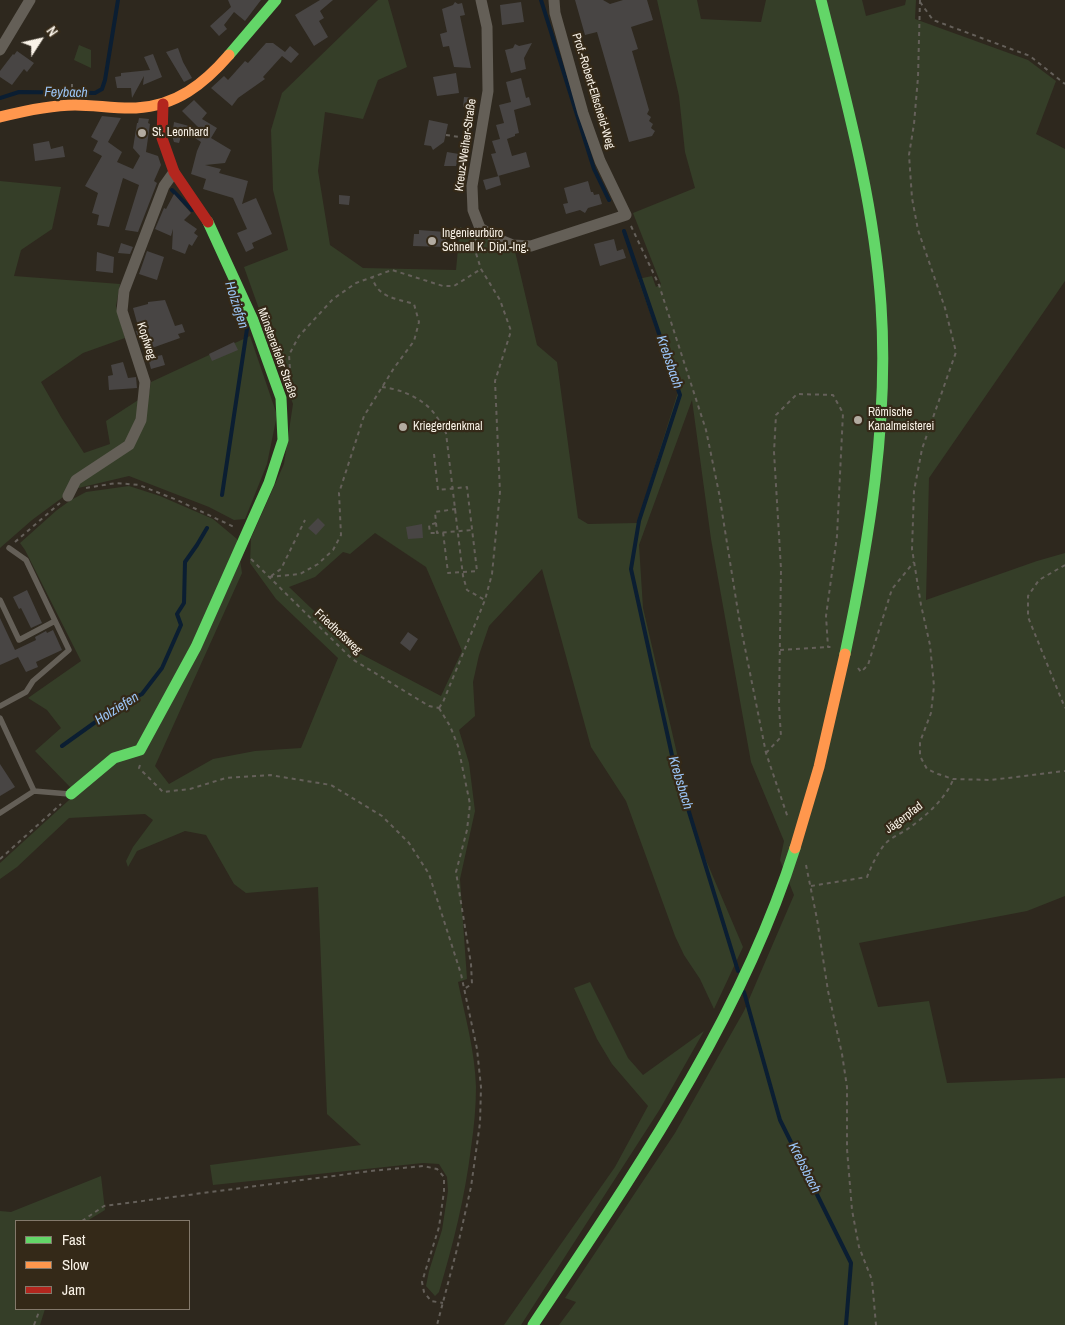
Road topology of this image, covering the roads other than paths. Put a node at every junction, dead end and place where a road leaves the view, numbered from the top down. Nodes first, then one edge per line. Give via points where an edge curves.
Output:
1 (30, 0) edge
2 (276, 0) edge
3 (481, 0) edge
4 (554, 0) edge
5 (821, 0) edge
6 (0, 50) edge
7 (163, 104) junction
8 (0, 117) edge
9 (174, 172) junction
10 (626, 215) joint
11 (68, 496) road end
12 (8, 548) road end
13 (0, 600) edge
14 (55, 622) junction
15 (0, 706) edge
16 (0, 718) edge
17 (34, 791) junction
18 (71, 794) joint
19 (0, 813) edge
20 (533, 1325) edge

1 - 6 street
2 - 7 main road via 212,74
3 - 10 street, Kreuz-Weiher-Straße via 487,27 488,91 472,186 473,210 480,228 514,245 531,246
4 - 10 street, Prof.-Robert-Ellscheid-Weg via 583,113 600,160
5 - 20 main road via 872,223 883,346 878,465 847,648 823,755 795,849 736,994 674,1108
7 - 8 main road via 136,108 48,107
7 - 9 main road, Münstereifeler Straße via 162,138
9 - 11 street, Kopfweg via 164,186 124,291 122,311 145,382 141,420 129,446 76,480
9 - 18 main road, Münstereifeler Straße via 206,217 253,320 281,398 283,440 269,483 196,647 140,750 114,758
12 - 14 lane via 26,560
13 - 14 lane via 19,640
14 - 15 lane via 69,650 33,681 26,692
16 - 17 lane
17 - 18 lane
17 - 19 lane

